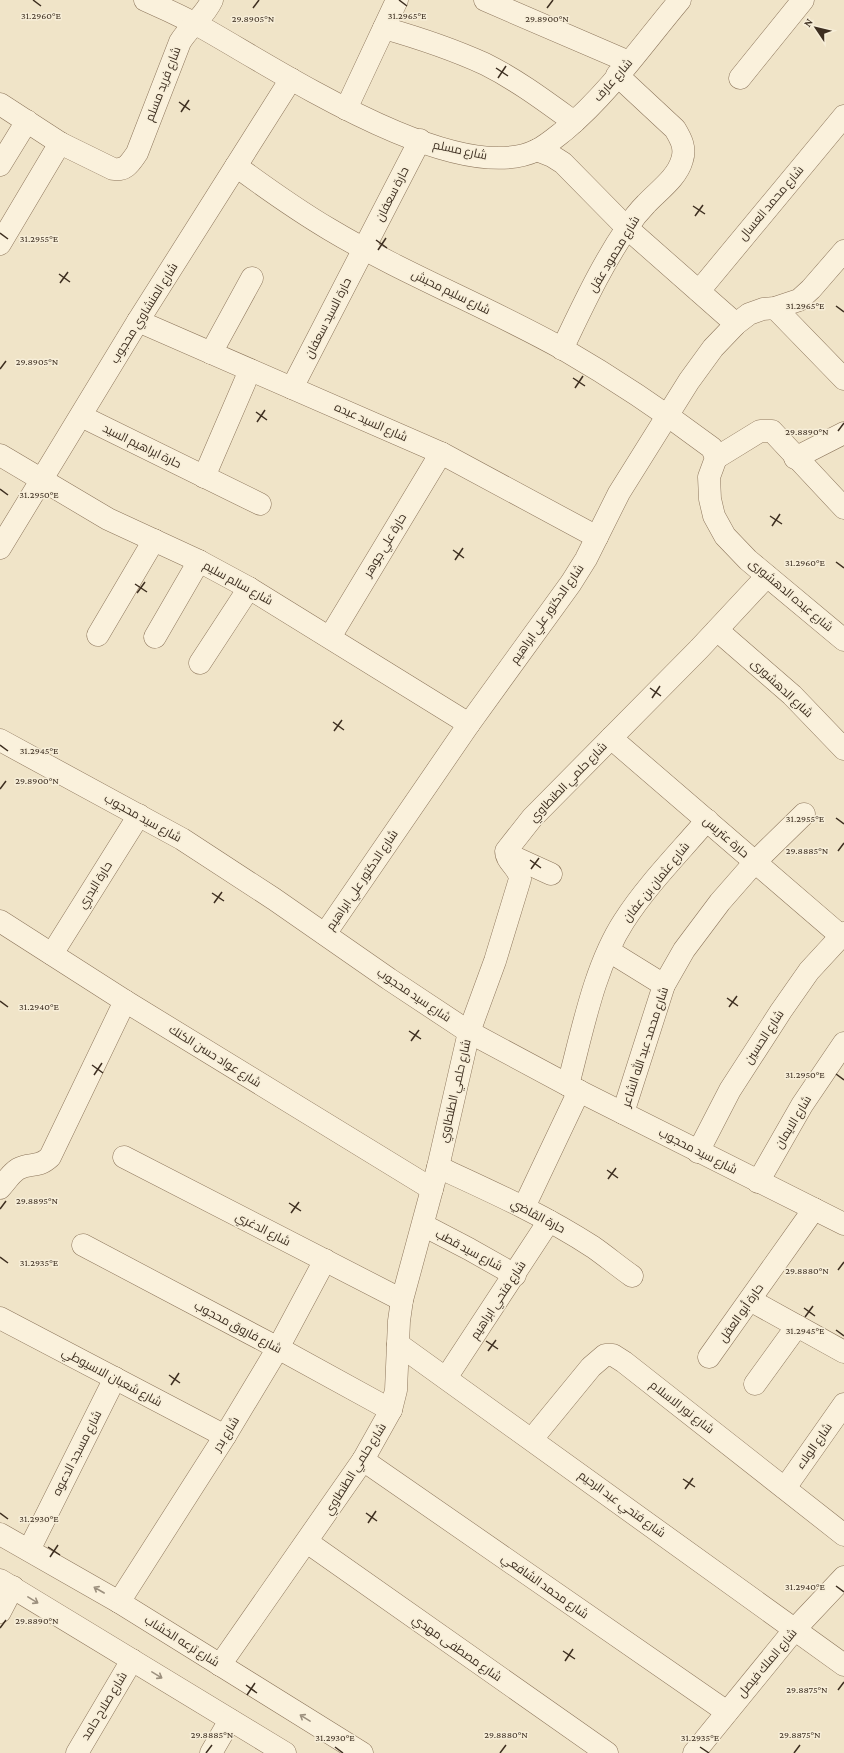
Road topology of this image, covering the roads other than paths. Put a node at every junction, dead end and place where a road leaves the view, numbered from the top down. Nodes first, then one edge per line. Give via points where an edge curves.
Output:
1 (145, 0) edge
2 (212, 0) edge
3 (397, 0) edge
4 (485, 0) edge
5 (680, 0) edge
6 (803, 0) edge
7 (194, 23) junction
8 (384, 28) junction
9 (623, 68) junction
10 (740, 78) dead end
11 (291, 79) junction
12 (0, 104) edge
13 (346, 109) junction
14 (844, 116) edge
15 (27, 122) junction
16 (574, 122) junction
17 (420, 140) junction
18 (60, 143) junction
19 (537, 150) junction
20 (0, 164) edge
21 (236, 166) junction
22 (627, 228) junction
23 (0, 244) edge
24 (364, 248) junction
25 (844, 252) edge
26 (252, 278) dead end
27 (699, 291) junction
28 (774, 308) junction
29 (138, 322) junction
30 (736, 324) junction
31 (562, 349) junction
32 (211, 353) junction
33 (250, 370) junction
34 (844, 379) edge
35 (292, 388) junction
36 (80, 416) junction
37 (667, 416) junction
38 (844, 433) edge
39 (441, 453) junction
40 (0, 455) edge
41 (716, 458) junction
42 (795, 458) junction
43 (204, 477) junction
44 (41, 480) junction
45 (260, 504) dead end
46 (844, 508) edge
47 (597, 537) junction
48 (154, 540) junction
49 (0, 548) edge
50 (199, 561) junction
51 (767, 576) junction
52 (249, 588) junction
53 (717, 630) junction
54 (98, 635) dead end
55 (155, 637) dead end
56 (330, 637) junction
57 (844, 640) edge
58 (200, 663) dead end
59 (469, 724) junction
60 (611, 738) junction
61 (0, 740) edge
62 (844, 749) edge
63 (804, 814) dead end
64 (139, 815) junction
65 (707, 820) junction
66 (506, 854) junction
67 (755, 862) junction
68 (551, 874) dead end
69 (0, 921) edge
70 (325, 934) junction
71 (842, 934) edge
72 (609, 951) junction
73 (52, 954) junction
74 (664, 986) junction
75 (125, 1001) junction
76 (469, 1032) junction
77 (844, 1043) edge
78 (574, 1088) junction
79 (623, 1113) junction
80 (698, 1152) junction
81 (124, 1157) dead end
82 (438, 1167) junction
83 (758, 1182) junction
84 (0, 1188) edge
85 (432, 1189) junction
86 (524, 1207) junction
87 (814, 1209) junction
88 (549, 1221) junction
89 (844, 1224) edge
90 (423, 1225) junction
91 (83, 1245) dead end
92 (325, 1260) junction
93 (515, 1275) junction
94 (632, 1276) dead end
95 (402, 1300) junction
96 (750, 1300) junction
97 (2, 1324) edge
98 (797, 1326) junction
99 (398, 1344) junction
100 (278, 1348) junction
101 (844, 1352) edge
102 (709, 1357) dead end
103 (115, 1378) junction
104 (446, 1378) junction
105 (755, 1384) dead end
106 (844, 1404) edge
107 (391, 1410) junction
108 (225, 1436) junction
109 (532, 1439) junction
110 (363, 1460) junction
111 (785, 1488) junction
112 (0, 1534) edge
113 (844, 1535) edge
114 (307, 1542) junction
115 (29, 1550) junction
116 (844, 1577) edge
117 (6, 1584) edge
118 (119, 1602) junction
119 (0, 1612) edge
120 (795, 1629) junction
121 (132, 1660) junction
122 (220, 1665) junction
123 (844, 1665) edge
124 (727, 1712) junction
125 (230, 1720) junction
126 (77, 1753) edge
127 (211, 1753) edge
128 (285, 1753) edge
129 (362, 1753) edge
130 (607, 1753) edge
131 (694, 1753) edge

1 - 7 street, شارع مسلم
2 - 7 street, شارع فريد مسلم
3 - 8 street
4 - 9 street, شارع محمود عقل
5 - 9 street, شارع عارف
6 - 10 street
7 - 11 street, شارع مسلم
7 - 18 street, شارع فريد مسلم via 175,52 136,153 126,168 113,169
8 - 13 street
8 - 16 street via 436,43 485,64 532,91
9 - 16 street, شارع عارف
9 - 22 street, شارع محمود عقل via 675,129 684,149 678,170 644,205
11 - 13 street, شارع مسلم
11 - 21 street, شارع المنشاوي محجوب
12 - 15 street
13 - 17 street, شارع مسلم via 386,128
14 - 27 street, شارع محمد العسال
15 - 18 street
15 - 20 street
16 - 19 street, شارع عارف
17 - 19 street, شارع مسلم via 483,158 517,157
17 - 24 street, حارة سعفان
18 - 23 street
19 - 22 street via 563,163
21 - 24 street, شارع سليم محبش via 280,198
21 - 29 street, شارع المنشاوي محجوب
22 - 27 street
22 - 31 street, شارع محمود عقل via 602,270
24 - 31 street, شارع سليم محبش
24 - 35 street, حارة السيد سعفان
25 - 28 street, شارع الدكتور علي ابراهيم via 799,300
26 - 32 street
27 - 30 street
28 - 30 street, شارع الدكتور علي ابراهيم via 749,314
28 - 34 street
29 - 32 street, شارع السيد عبده
29 - 36 street, شارع المنشاوي محجوب
30 - 37 street, شارع الدكتور علي ابراهيم via 713,348
31 - 37 street, شارع سليم محبش via 610,377
32 - 33 street, شارع السيد عبده
33 - 35 street, شارع السيد عبده
33 - 43 street
35 - 39 street, شارع السيد عبده
36 - 43 street, حارة ابراهيم السيد
36 - 44 street, شارع المنشاوي محجوب
37 - 41 street via 712,448
37 - 47 street, شارع الدكتور علي ابراهيم via 619,493
38 - 42 street
39 - 47 street, شارع السيد عبده
39 - 56 street, حارة علي جوهر
40 - 44 street, شارع سالم سليم
41 - 42 street via 764,430 772,431
41 - 51 street, شارع عبده الدهشورى via 708,485 714,516 725,536
42 - 46 street
43 - 45 street, حارة ابراهيم السيد
44 - 48 street, شارع سالم سليم via 108,519
44 - 49 street, شارع المنشاوي محجوب
47 - 59 street, شارع الدكتور علي ابراهيم via 571,583
48 - 50 street, شارع سالم سليم
48 - 54 street
50 - 52 street, شارع سالم سليم
50 - 55 street
51 - 53 street, شارع حلمي الطنطاوي
51 - 57 street, شارع عبده الدهشورى
52 - 56 street, شارع سالم سليم
52 - 58 street
53 - 60 street, شارع حلمي الطنطاوي
53 - 62 street, شارع الدهشورى via 792,696
56 - 59 street, شارع سالم سليم
59 - 70 street, شارع الدكتور علي ابراهيم
60 - 65 street, حارة عتريس
60 - 66 street, شارع حلمي الطنطاوي via 532,818
61 - 64 street, شارع سيد محجوب
63 - 67 street, شارع محمد عبد الله الشاعر
64 - 70 street, شارع سيد محجوب via 182,839
64 - 73 street, حارة البدري
65 - 67 street, حارة عتريس
65 - 72 street, شارع عثمان بن عفان via 623,922
66 - 68 street
66 - 76 street, شارع حلمي الطنطاوي via 520,873 520,879 495,961
67 - 71 street, حارة عتريس
67 - 74 street, شارع محمد عبد الله الشاعر via 720,902 684,950
69 - 73 street, شارع عواد حسن الكنك
70 - 76 street, شارع سيد محجوب
71 - 80 street, شارع الحسين via 809,971 786,1004 730,1090
72 - 74 street
72 - 78 street, شارع عثمان بن عفان via 594,987
73 - 75 street, شارع عواد حسن الكنك
74 - 79 street, شارع محمد عبد الله الشاعر
75 - 84 street via 50,1157 43,1163 12,1173
75 - 85 street, شارع عواد حسن الكنك
76 - 78 street, شارع سيد محجوب
76 - 82 street, شارع حلمي الطنطاوي
77 - 83 street, شارع الايمان via 802,1105
78 - 79 street, شارع سيد محجوب
78 - 86 street, شارع عثمان بن عفان
79 - 80 street, شارع سيد محجوب
80 - 83 street, شارع سيد محجوب
81 - 92 street, شارع الدغري
82 - 85 street, شارع حلمي الطنطاوي
82 - 86 street, حارة القاضي
83 - 87 street, شارع سيد محجوب
85 - 90 street, شارع حلمي الطنطاوي
86 - 88 street, حارة القاضي
87 - 89 street, شارع سيد محجوب
87 - 96 street, حارة أبو العقل
88 - 93 street, شارع فتحي ابراهيم
88 - 94 street, حارة القاضي via 593,1247
90 - 93 street, شارع سيد قطب
90 - 95 street, شارع حلمي الطنطاوي
91 - 100 street, شارع فاروق محجوب
92 - 95 street, شارع الدغري
92 - 100 street, شارع بدر
93 - 104 street, شارع فتحي ابراهيم
95 - 99 street, شارع حلمي الطنطاوي
96 - 98 street
96 - 102 street, حارة أبو العقل
97 - 103 street, شارع شعبان الاسيوطي
98 - 101 street
98 - 105 street
99 - 104 street, شارع فتحي عبد الرحيم
99 - 107 street, شارع حلمي الطنطاوي via 396,1390
100 - 107 street, شارع فاروق محجوب
100 - 108 street, شارع بدر
103 - 108 street, شارع شعبان الاسيوطي
103 - 115 street, شارع مسجد الدعوه
104 - 109 street, شارع فتحي عبد الرحيم
106 - 111 street, شارع الولاء
107 - 110 street, شارع حلمي الطنطاوي
108 - 118 street, شارع بدر
109 - 111 street, شارع نور الاسلام via 591,1367 605,1355 613,1355
109 - 120 street, شارع فتحي عبد الرحيم
110 - 114 street, شارع حلمي الطنطاوي
110 - 124 street, شارع محمد الشافعي
111 - 113 street, شارع نور الاسلام
112 - 115 street, شارع ترعه الخشاب
114 - 122 street, شارع حلمي الطنطاوي
114 - 130 street, شارع مصطفى مهدي
118 -> 115 street, شارع ترعه الخشاب
116 - 120 street, شارع الملك فيصل
117 - 119 street
117 -> 121 street
118 - 122 street, شارع ترعه الخشاب
120 - 123 street, شارع فتحي عبد الرحيم
120 - 124 street, شارع الملك فيصل
121 -> 125 street
121 - 126 street, شارع صلاح حامد
129 -> 122 street, شارع ترعه الخشاب
124 - 131 street, شارع الملك فيصل
125 - 127 street
125 - 128 street

